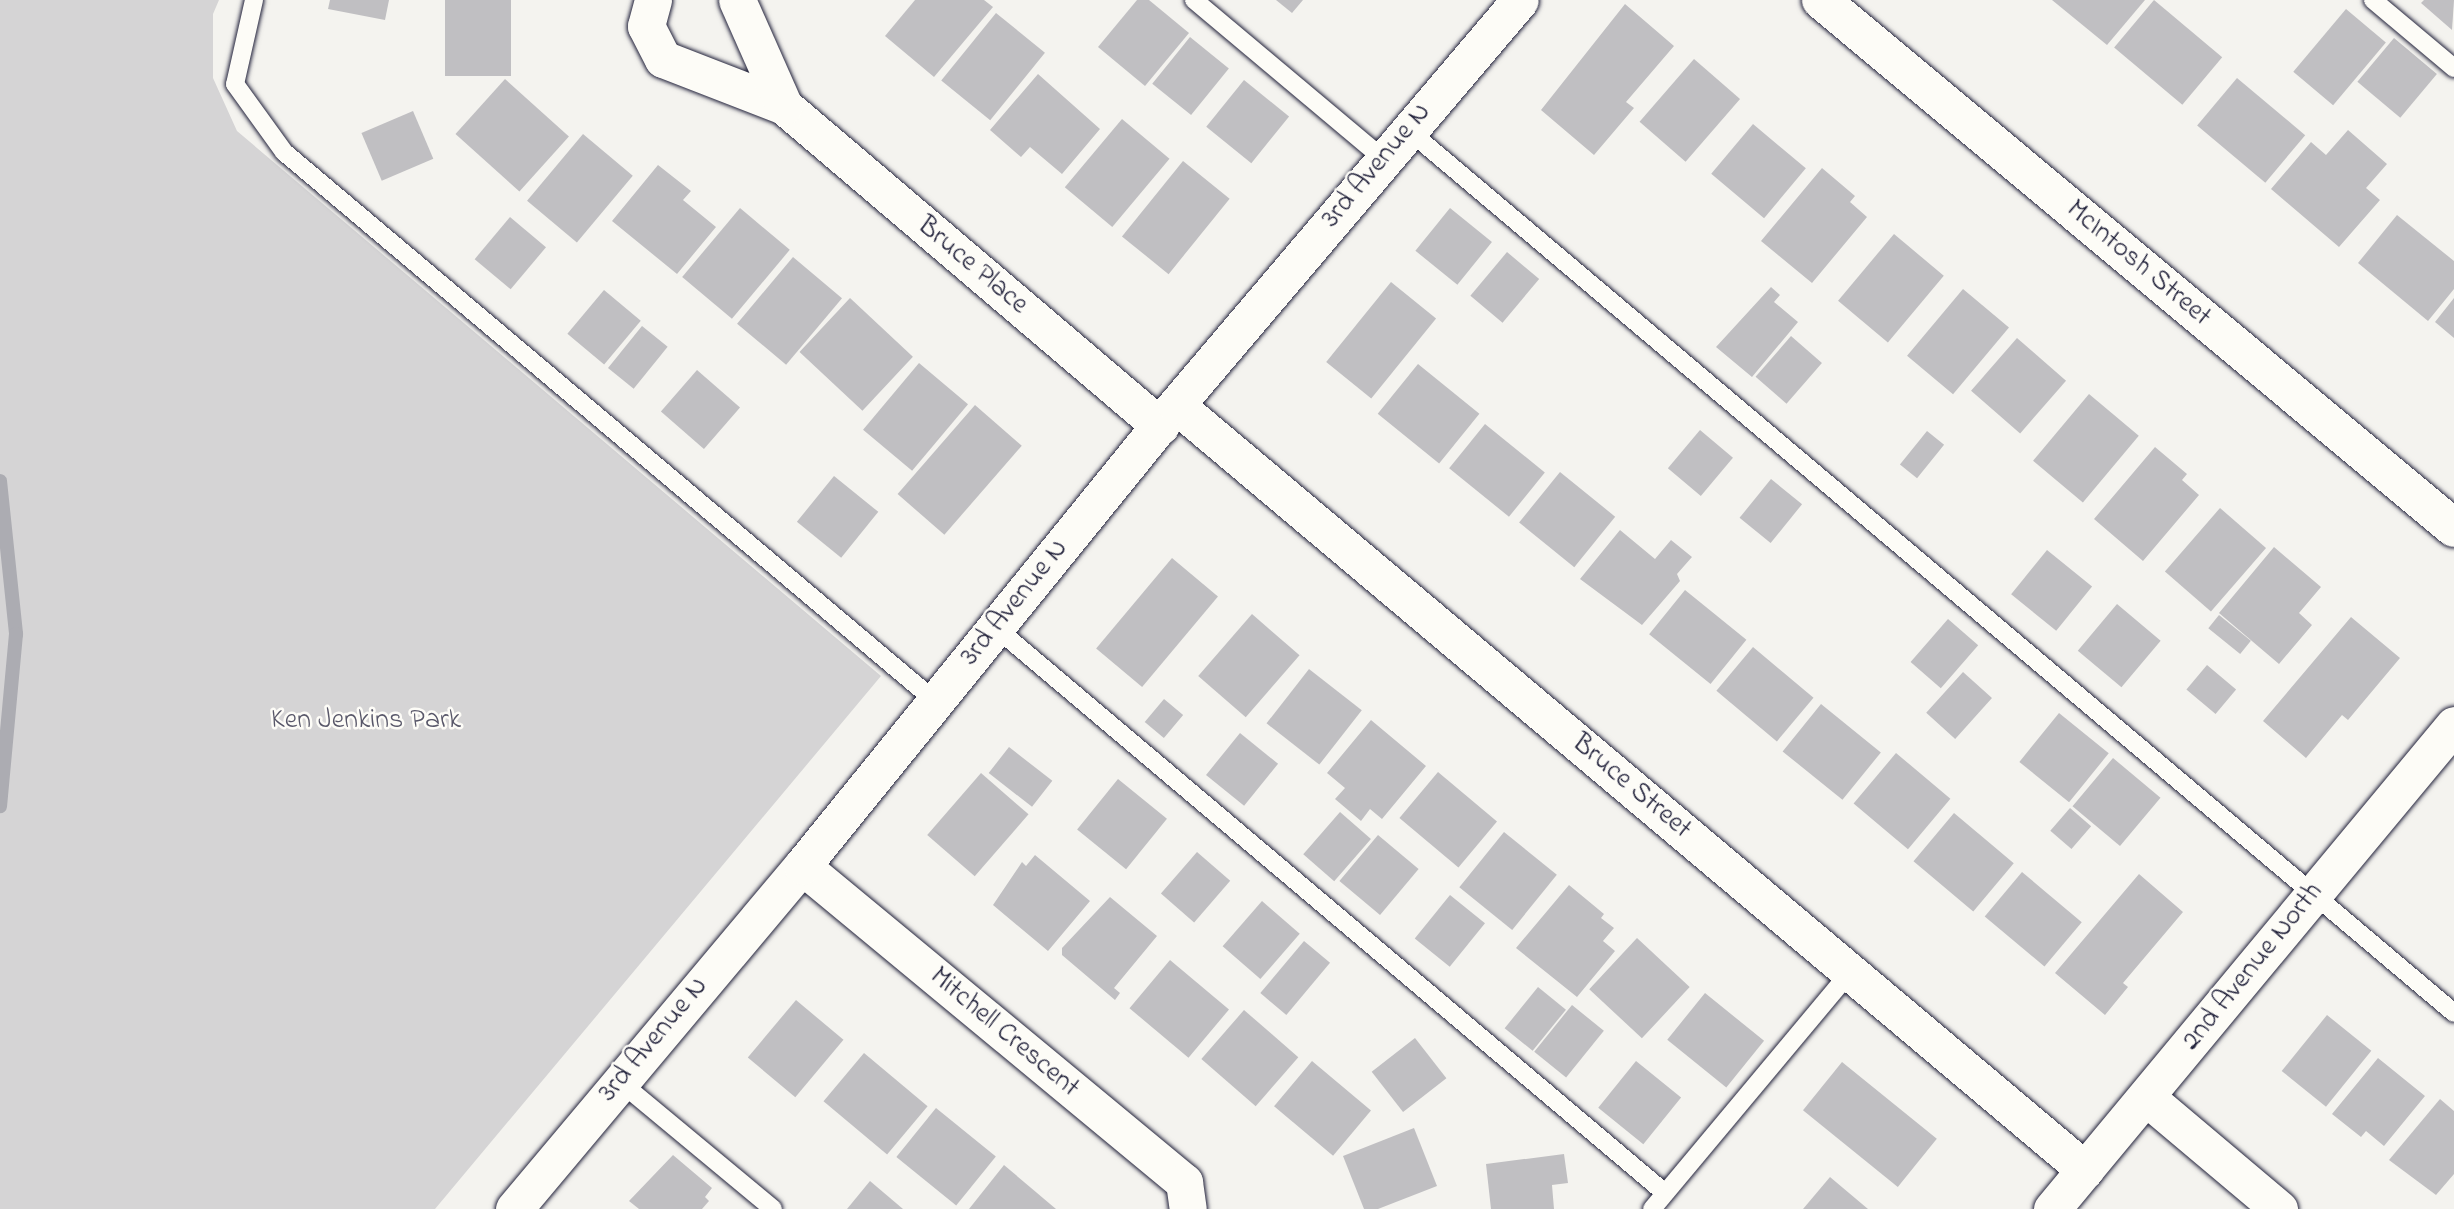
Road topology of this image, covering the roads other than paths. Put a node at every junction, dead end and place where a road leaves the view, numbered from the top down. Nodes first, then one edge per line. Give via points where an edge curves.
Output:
1 (254, 0) edge
2 (653, 0) edge
3 (737, 0) edge
4 (1194, 0) edge
5 (1520, 0) edge
6 (1821, 0) edge
7 (2373, 0) edge
8 (2454, 68) edge
9 (784, 106) junction
10 (1407, 129) junction
11 (1382, 158) junction
12 (1168, 415) junction
13 (2454, 528) edge
14 (995, 627) junction
15 (935, 701) junction
16 (2454, 725) edge
17 (802, 866) junction
18 (2313, 893) junction
19 (1851, 971) junction
20 (2454, 1013) edge
21 (619, 1081) junction
22 (2146, 1097) junction
23 (2085, 1170) junction
24 (1665, 1193) junction
25 (514, 1209) edge
26 (773, 1209) edge
27 (1188, 1209) edge
28 (1652, 1209) edge
29 (2052, 1209) edge
30 (2279, 1209) edge

1 - 15 lane via 235,84 284,152
2 - 9 street, Bruce Place via 646,26 663,59
3 - 9 street, Bruce Place
4 - 11 lane
5 - 10 street, 3rd Avenue N
6 - 13 street, McIntosh Street
7 - 8 lane
9 - 12 street, Bruce Place
10 - 11 street, 3rd Avenue N
10 - 18 lane
11 - 12 street, 3rd Avenue N
12 - 14 street, 3rd Avenue N
12 - 19 street, Bruce Street
14 - 15 street, 3rd Avenue N
14 - 24 lane
15 - 17 street, 3rd Avenue N
16 - 18 street, 2nd Avenue North
17 - 21 street, 3rd Avenue N
17 - 27 street, Mitchell Crescent via 1184,1182
18 - 20 lane
18 - 22 street, 2nd Avenue North
19 - 23 street, Bruce Street
19 - 24 lane
21 - 25 street, 3rd Avenue N
21 - 26 lane
22 - 23 street, 2nd Avenue North
22 - 30 street
23 - 29 street, 2nd Avenue North
24 - 28 lane

